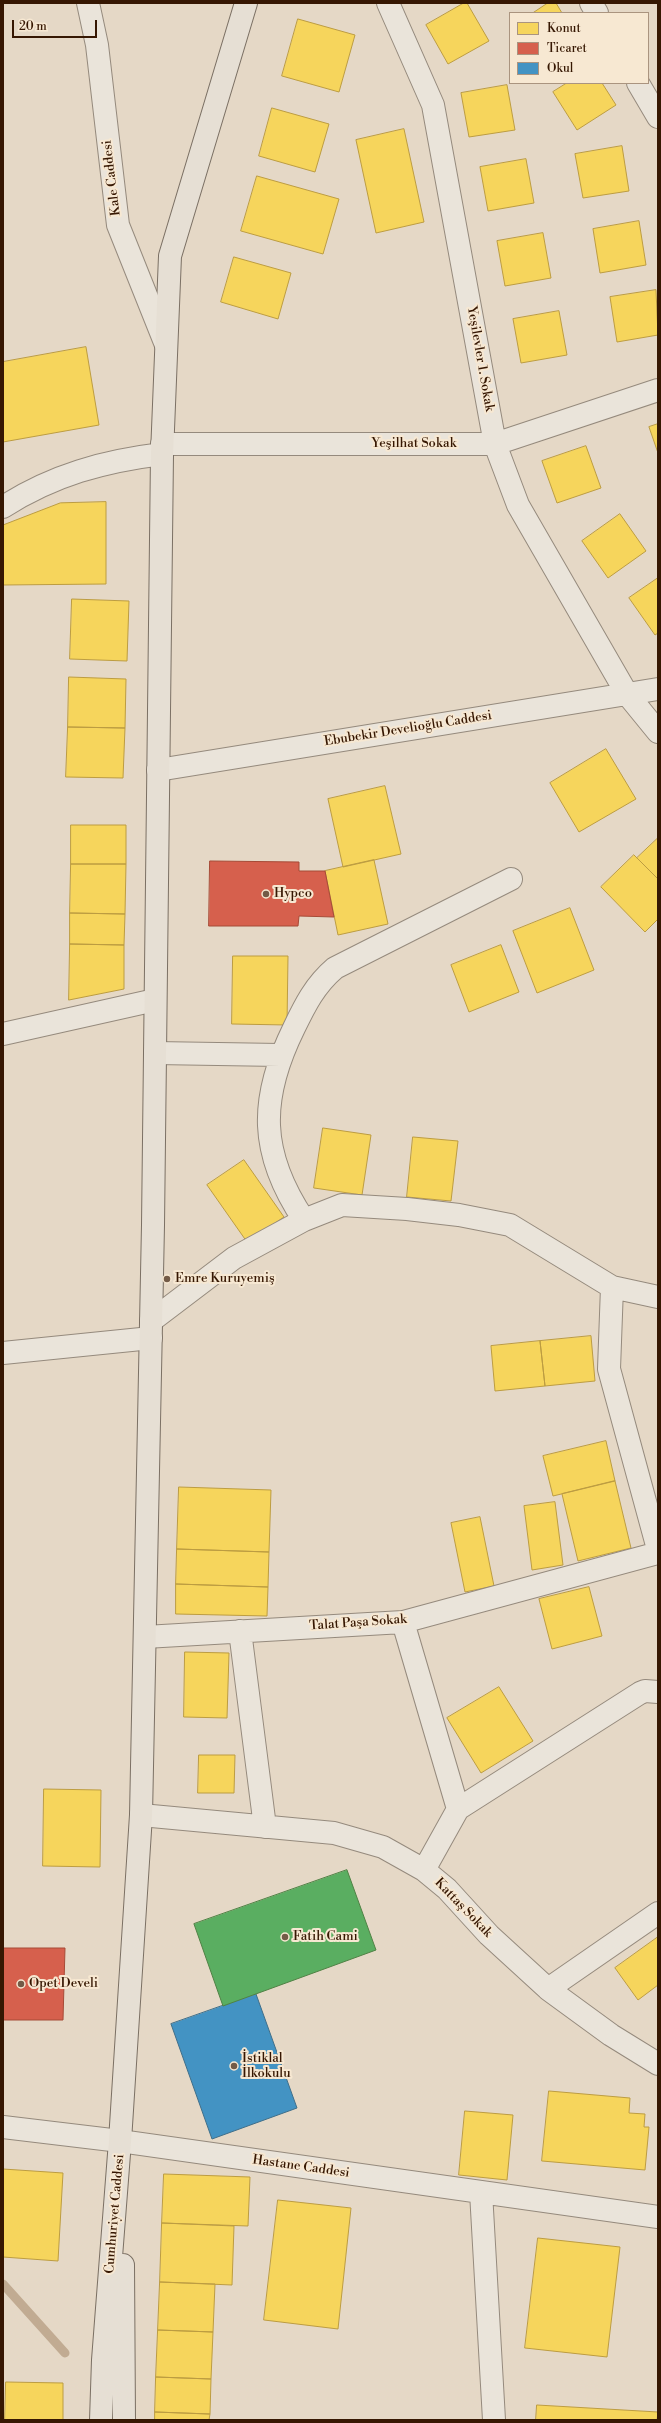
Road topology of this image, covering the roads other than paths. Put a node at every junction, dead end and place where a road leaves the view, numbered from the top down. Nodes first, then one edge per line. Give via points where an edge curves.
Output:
1 (88, 3) edge
2 (246, 3) edge
3 (388, 3) edge
4 (592, 3) edge
5 (596, 12) edge
6 (639, 84) edge
7 (658, 117) edge
8 (166, 345) junction
9 (658, 390) edge
10 (495, 444) junction
11 (162, 449) junction
12 (3, 506) edge
13 (658, 689) edge
14 (627, 694) junction
15 (658, 732) edge
16 (158, 770) junction
17 (511, 879) dead end
18 (155, 1000) junction
19 (3, 1034) edge
20 (155, 1053) junction
21 (280, 1055) junction
22 (304, 1220) junction
23 (612, 1287) junction
24 (658, 1296) edge
25 (151, 1329) junction
26 (3, 1353) edge
27 (658, 1548) edge
28 (658, 1553) edge
29 (403, 1622) junction
30 (240, 1631) junction
31 (145, 1637) junction
32 (658, 1692) edge
33 (458, 1809) junction
34 (141, 1815) junction
35 (265, 1827) junction
36 (424, 1870) junction
37 (658, 1913) edge
38 (548, 1989) junction
39 (658, 2064) edge
40 (3, 2127) edge
41 (120, 2141) junction
42 (481, 2192) junction
43 (658, 2217) edge
44 (101, 2420) edge
45 (124, 2420) edge
46 (494, 2420) edge

1 - 8 street, Kale Caddesi via 97,45 118,225
2 - 8 main road via 170,256
3 - 10 street, Yeşilevler 1. Sokak via 432,105
4 - 5 street
6 - 7 street
8 - 11 main road
9 - 10 street, Yeşilhat Sokak
10 - 11 street, Yeşilhat Sokak
10 - 14 street, Yeşilevler 1. Sokak via 518,506
11 - 12 street, Yeşilhat Sokak via 90,466 56,478
11 - 16 main road
13 - 14 street, Ebubekir Develioğlu Caddesi
14 - 15 street, Yeşilevler 1. Sokak
14 - 16 street, Ebubekir Develioğlu Caddesi
16 - 18 main road
17 - 21 street via 335,968 322,978 312,992
18 - 19 street
18 - 20 main road
20 - 21 street
20 - 25 main road
21 - 22 street via 270,1096 270,1137 281,1181
22 - 23 street via 342,1205 422,1211 510,1225
22 - 25 street via 234,1258
23 - 24 street
23 - 27 street via 609,1369
25 - 26 street
25 - 31 main road
28 - 29 street, Talat Paşa Sokak
29 - 30 street, Talat Paşa Sokak
29 - 33 street
30 - 31 street, Talat Paşa Sokak
30 - 35 street
31 - 34 main road
32 - 33 street via 640,1693
33 - 36 street
34 - 35 street, Kattaş Sokak
34 - 41 main road
35 - 36 street, Kattaş Sokak via 334,1833 359,1838 383,1847
36 - 38 street, Kattaş Sokak via 447,1889 515,1961
37 - 38 street
38 - 39 street, Kattaş Sokak via 605,2031
40 - 41 street, Hastane Caddesi
41 - 42 street, Hastane Caddesi
41 - 44 main road, Cumhuriyet Caddesi via 103,2360
41 - 45 main road, Cumhuriyet Caddesi
42 - 43 street, Hastane Caddesi
42 - 46 street

